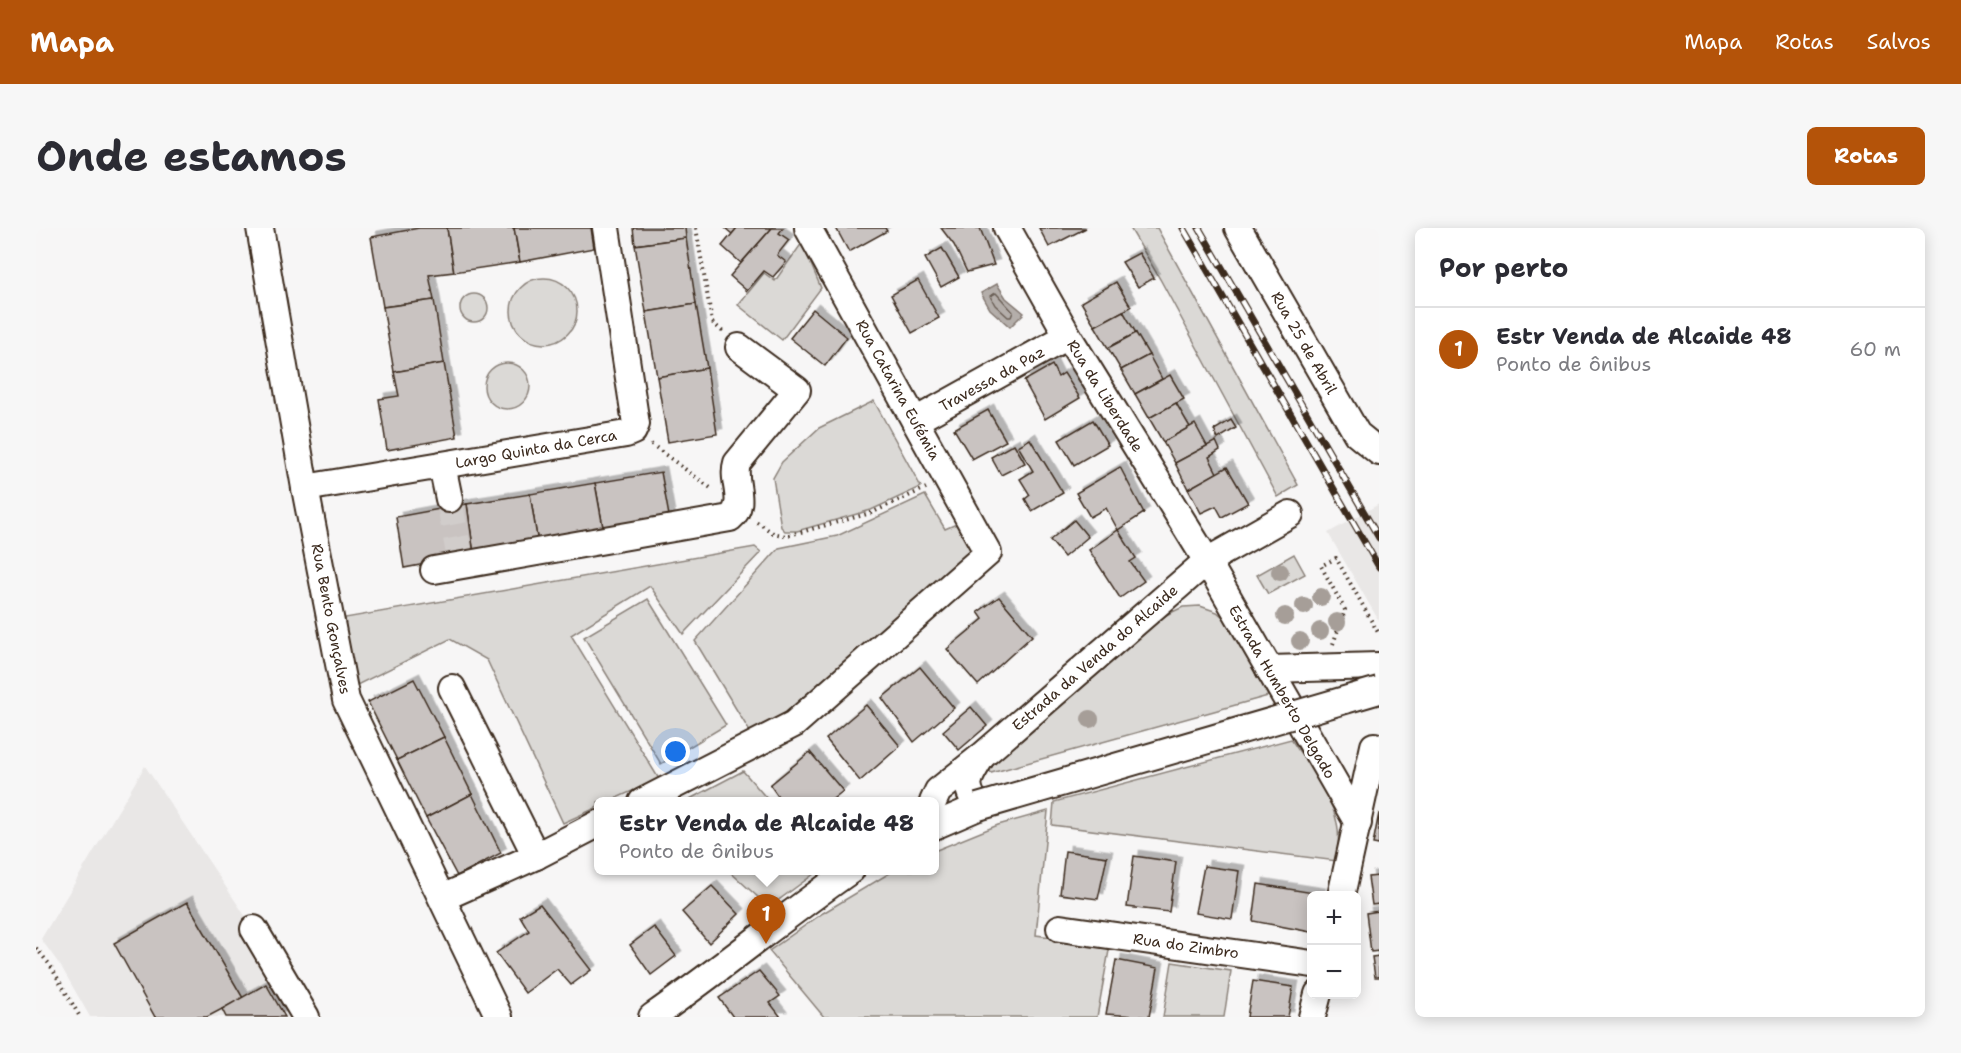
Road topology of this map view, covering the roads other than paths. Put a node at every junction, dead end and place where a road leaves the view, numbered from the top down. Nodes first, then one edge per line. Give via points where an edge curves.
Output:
1 (260, 228) edge
2 (606, 228) edge
3 (808, 228) edge
4 (1007, 228) edge
5 (1238, 228) edge
6 (1068, 336) junction
7 (739, 347) road end
8 (915, 421) junction
9 (1379, 452) edge
10 (442, 465) junction
11 (306, 488) junction
12 (448, 499) tunnel mouth
13 (1290, 514) dead end
14 (1207, 561) junction
15 (434, 570) dead end
16 (1379, 666) edge
17 (1269, 669) junction
18 (452, 688) dead end
19 (1379, 690) edge
20 (1374, 746) dead end
21 (982, 756) junction
22 (650, 797) edge
23 (935, 797) edge
24 (978, 807) junction
25 (1358, 823) junction
26 (939, 824) edge
27 (594, 826) edge
28 (536, 856) junction
29 (844, 875) edge
30 (1342, 891) edge
31 (442, 898) junction
32 (1060, 928) dead end
33 (254, 929) dead end
34 (1307, 963) edge
35 (1317, 999) edge
36 (306, 1017) edge
37 (499, 1017) edge
38 (652, 1017) edge
39 (1312, 1017) edge

1 - 11 street, Rua Bento Gonçalves
2 - 10 street, Largo Quinta da Cerca via 636,424 633,431
3 - 8 street, Rua Catarina Eufémia
4 - 6 street, Rua da Liberdade
5 - 9 street, Rua 25 de Abril via 1357,434
6 - 8 street, Travessa da Paz
6 - 14 street, Rua da Liberdade
7 - 15 street via 797,390 737,463 739,502 730,518
8 - 22 street, Rua Catarina Eufémia via 988,553 794,724
10 - 11 street, Largo Quinta da Cerca
10 - 12 street
11 - 31 street, Rua Bento Gonçalves via 346,700
13 - 14 street, Estrada da Venda do Alcaide
14 - 17 street, Estrada Humberto Delgado
14 - 21 street, Estrada da Venda do Alcaide
16 - 17 street
17 - 25 street, Estrada Humberto Delgado
18 - 28 street
19 - 24 street, bridge
20 - 25 street
21 - 23 street, Estrada da Venda do Alcaide
21 - 24 street, Estrada da Venda do Alcaide via 968,780
24 - 26 street
25 - 30 street
27 - 28 street
28 - 31 street
29 - 38 street
31 - 37 street, Rua Bento Gonçalves
32 - 34 street, Rua do Zimbro
33 - 36 street
35 - 39 street

